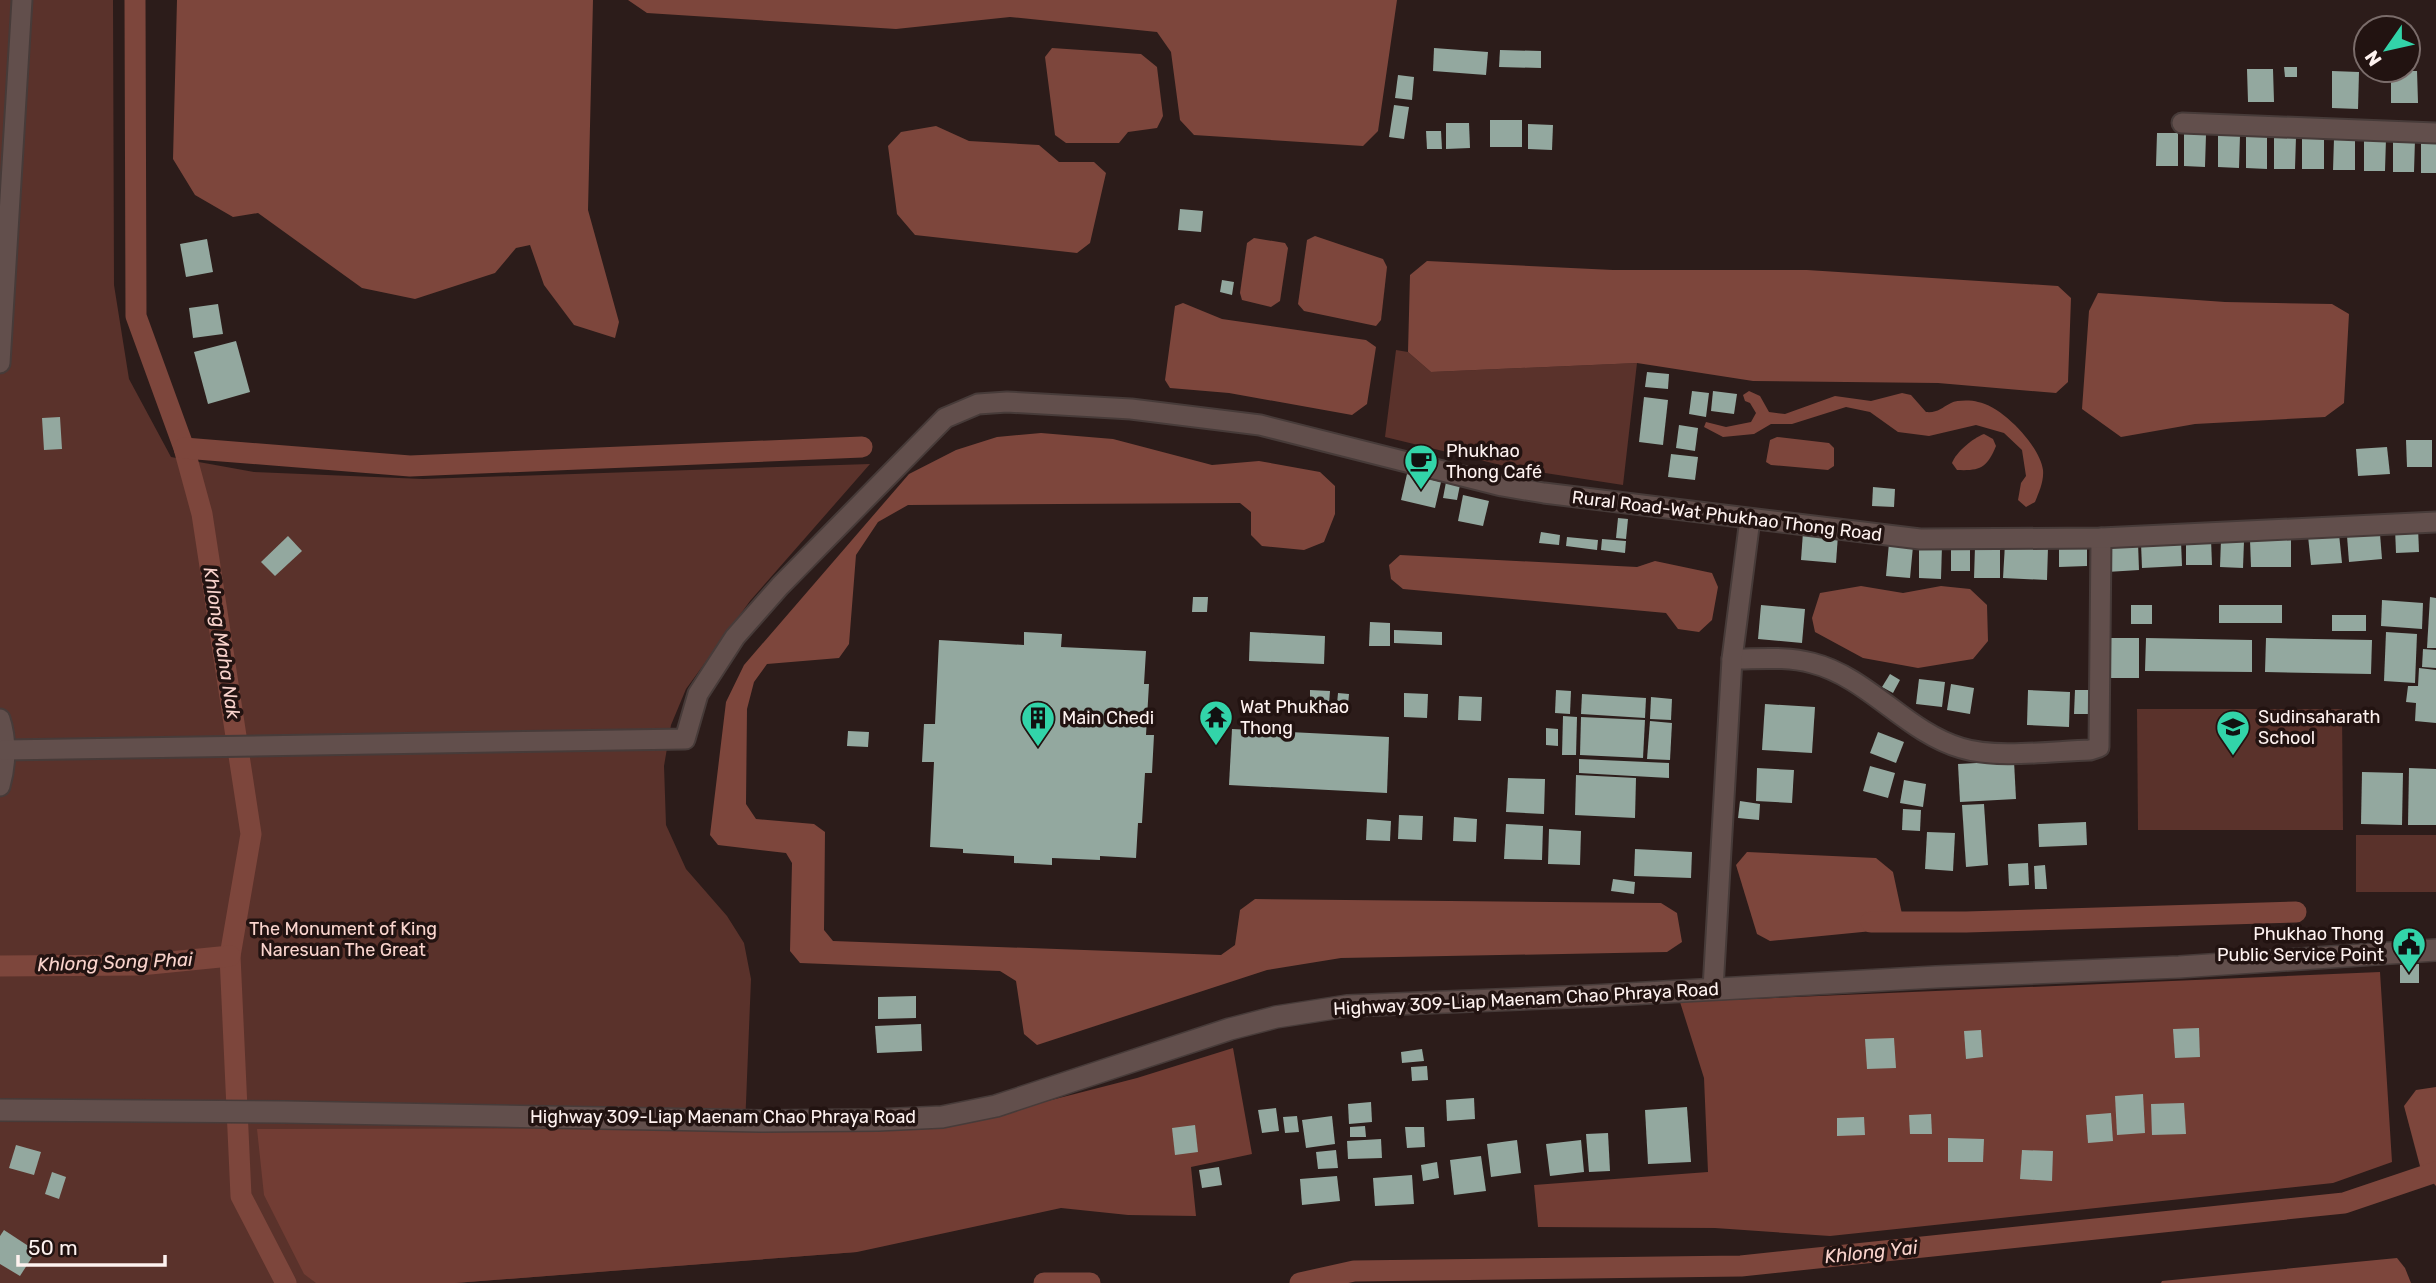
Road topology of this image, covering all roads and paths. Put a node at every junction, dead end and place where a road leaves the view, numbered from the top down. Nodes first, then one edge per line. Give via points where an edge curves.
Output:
1 (22, 0) edge
2 (2182, 124) dead end
3 (2436, 133) edge
4 (0, 363) edge
5 (1750, 519) junction
6 (2436, 522) edge
7 (2101, 538) junction
8 (1732, 659) junction
9 (0, 719) edge
10 (4, 750) junction
11 (0, 786) edge
12 (2436, 950) edge
13 (1713, 989) junction
14 (0, 1110) edge

1 - 4 street
2 - 3 street
5 - 7 street, Rural Road-Wat Phukhao Thong Road via 1920,539
5 - 8 street
5 - 10 street, Rural Road-Wat Phukhao Thong Road via 1502,486 1261,425 1131,409 978,404 945,418 744,626 698,694 685,739
6 - 7 street, Rural Road-Wat Phukhao Thong Road
7 - 8 street via 2099,747 2090,750 2001,753 1963,749 1935,737 1849,679 1814,663 1784,658
8 - 13 street
9 - 10 street
10 - 11 street
12 - 13 street, Highway 309-Liap Maenam Chao Phraya Road
13 - 14 street, Highway 309-Liap Maenam Chao Phraya Road via 1347,1006 1276,1017 996,1106 942,1117 761,1121

